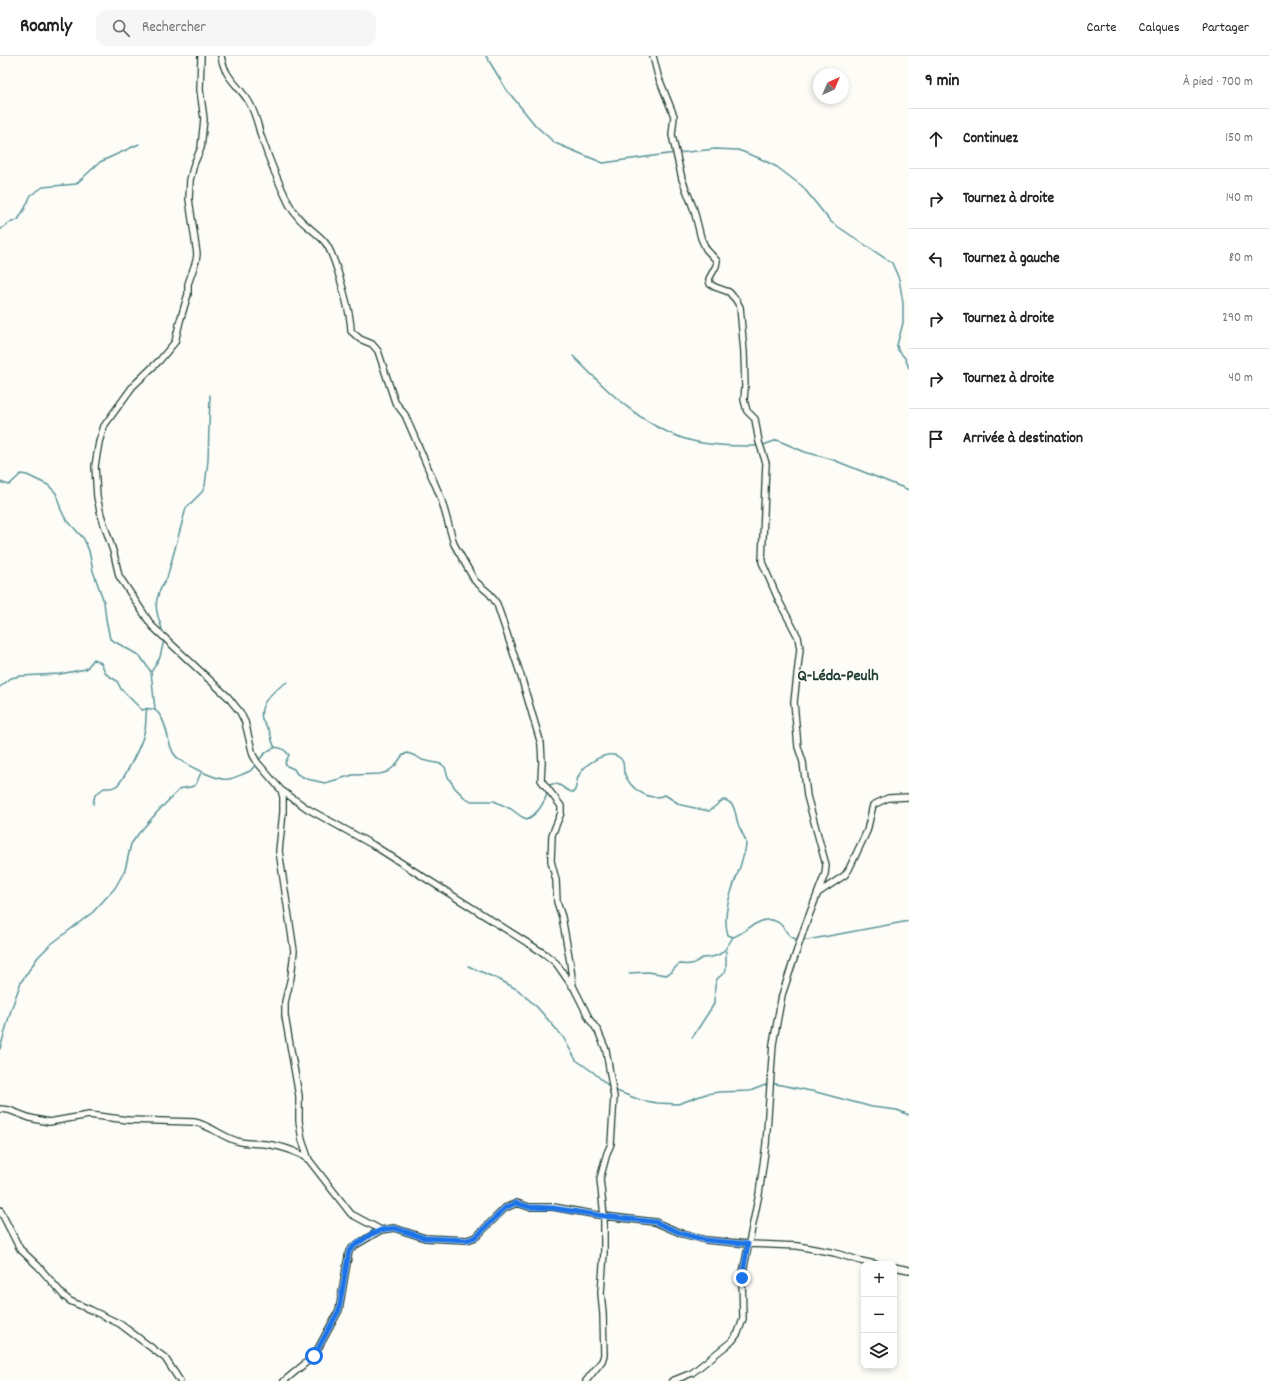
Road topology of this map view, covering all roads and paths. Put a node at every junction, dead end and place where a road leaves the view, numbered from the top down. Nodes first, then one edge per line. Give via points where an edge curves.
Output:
1 (201, 56) edge
2 (221, 56) edge
3 (653, 56) edge
4 (281, 790) junction
5 (909, 797) edge
6 (818, 894) junction
7 (573, 986) junction
8 (0, 1109) edge
9 (308, 1160) junction
10 (0, 1210) edge
11 (604, 1216) junction
12 (381, 1230) junction
13 (748, 1244) junction
14 (861, 1261) edge
15 (897, 1268) edge
16 (909, 1270) edge
17 (180, 1381) edge
18 (284, 1381) edge
19 (586, 1381) edge
20 (672, 1381) edge

1 - 4 street via 200,90 204,119 200,148 190,180 189,199 196,261 175,342 133,386 104,426 95,466 97,497 118,576 152,626 228,697 240,712 253,755
2 - 7 street via 227,74 249,102 289,204 297,218 325,242 342,285 351,331 372,344 378,351 395,402 405,415 441,498 454,544 475,581 490,594 496,604 539,737 541,780 561,806 561,813 552,835 551,861
3 - 6 street via 674,116 672,135 682,179 701,238 706,249 717,261 709,279 710,284 729,292 740,307 746,387 744,400 747,411 755,419 766,463 762,562 798,637 800,649 794,702 798,747 826,865
4 - 7 street via 545,954 556,963
4 - 9 street via 283,812 279,851 294,951 285,1016 299,1096 302,1140
5 - 6 street via 888,798 873,805 867,830 849,869 845,875
6 - 13 street via 782,995 773,1044 766,1144
7 - 11 street via 606,1050 614,1097 610,1144 600,1179
8 - 9 street via 49,1122 89,1115 128,1120 194,1122 237,1141 293,1150
9 - 12 street via 351,1214
10 - 17 street via 20,1249 64,1296 120,1324 165,1358
11 - 12 street via 529,1207 516,1203 505,1208 476,1237 467,1240 425,1238 394,1228
11 - 13 street via 655,1222 706,1240
11 - 19 street via 601,1293 604,1355
12 - 18 street via 349,1251 339,1310 314,1356
13 - 14 street via 798,1246
13 - 20 street via 742,1278 743,1319 738,1334 692,1373
15 - 16 street

